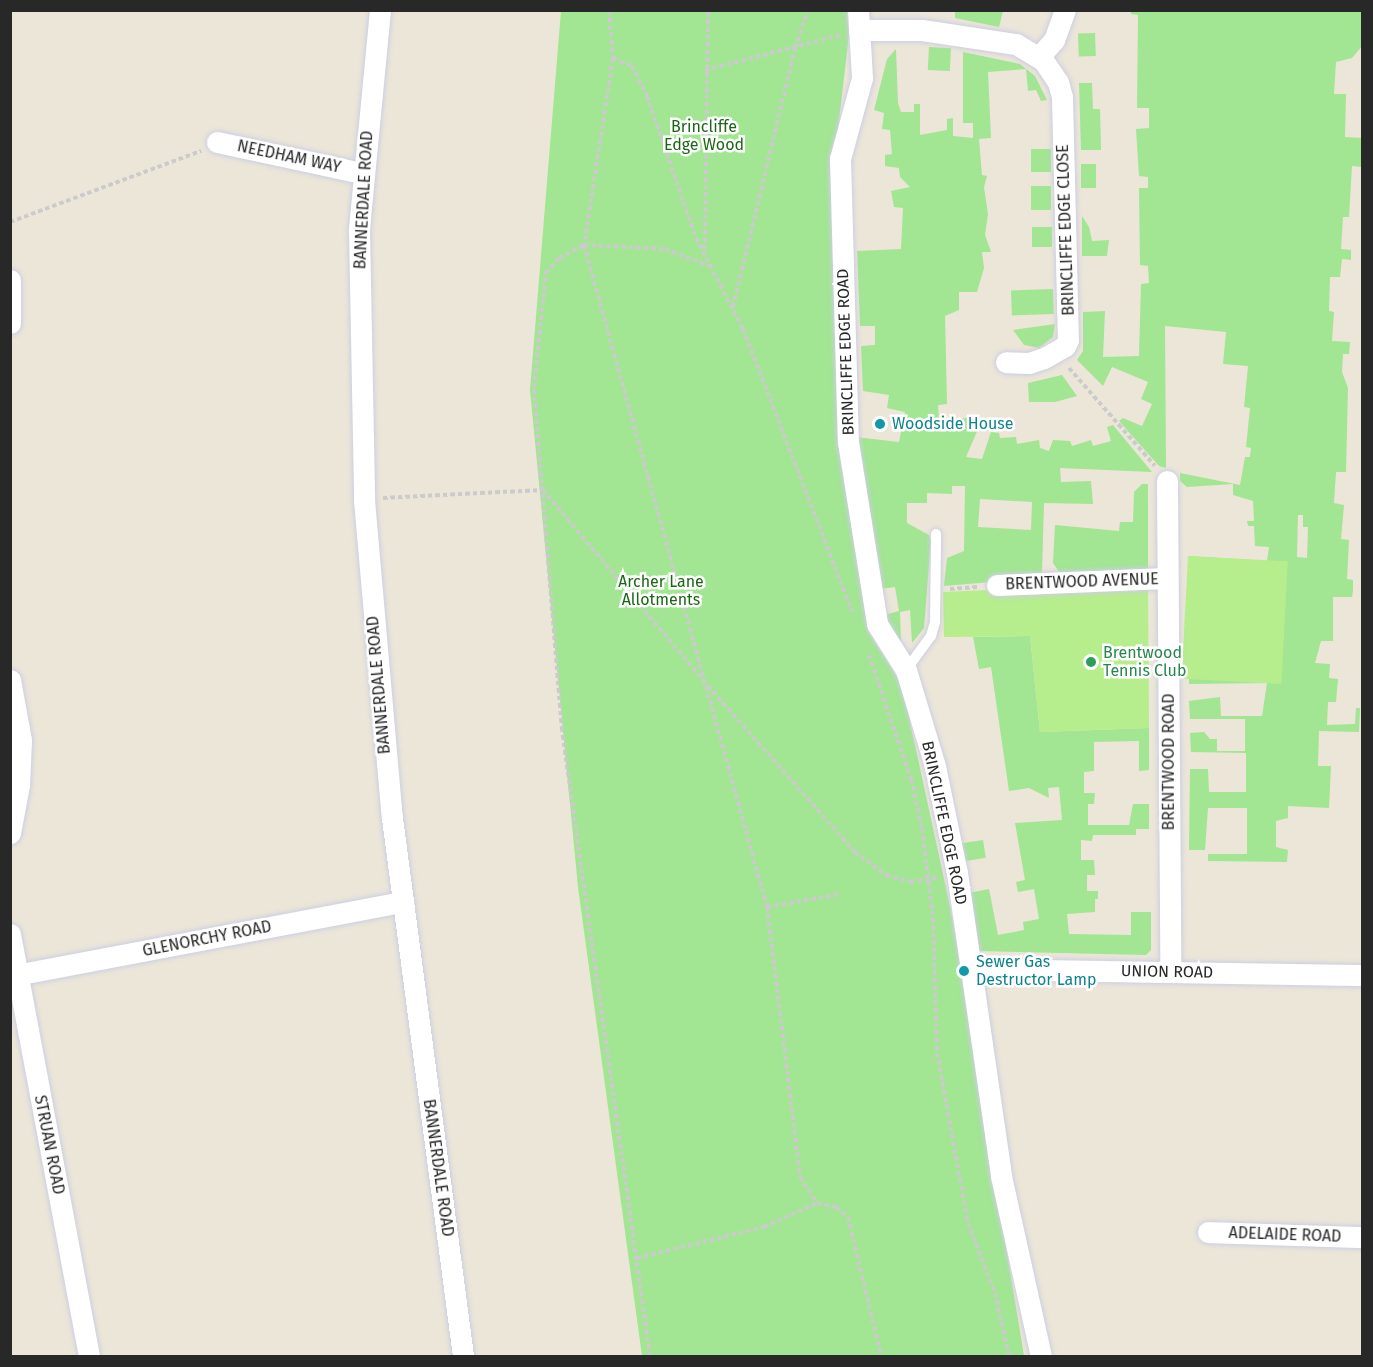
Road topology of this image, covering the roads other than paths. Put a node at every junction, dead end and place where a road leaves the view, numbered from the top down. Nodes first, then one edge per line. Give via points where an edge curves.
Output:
1 (380, 10) edge
2 (1065, 10) edge
3 (858, 20) edge
4 (1038, 57) junction
5 (217, 142) road end
6 (362, 173) junction
7 (10, 280) edge
8 (10, 323) edge
9 (1006, 362) dead end
10 (1167, 481) road end
11 (936, 534) dead end
12 (1167, 578) junction
13 (997, 585) road end
14 (906, 670) junction
15 (12, 688) edge
16 (10, 833) edge
17 (402, 902) junction
18 (10, 934) edge
19 (971, 969) junction
20 (1170, 972) junction
21 (13, 975) edge
22 (1362, 975) edge
23 (1208, 1232) dead end
24 (1362, 1237) edge
25 (89, 1356) edge
26 (463, 1356) edge
27 (1041, 1356) edge

1 - 6 street, BANNERDALE ROAD
2 - 4 street via 1054,40
3 - 4 street, BRINCLIFFE EDGE CLOSE via 981,36 1016,44
3 - 14 street, BRINCLIFFE EDGE ROAD via 862,78 840,159 848,442 877,624
4 - 9 street, BRINCLIFFE EDGE CLOSE via 1058,81 1062,97 1069,332 1065,346 1056,353 1029,363
5 - 6 street, NEEDHAM WAY
6 - 17 street, BANNERDALE ROAD via 359,230 364,500
7 - 8 street
10 - 12 street, BRENTWOOD ROAD
11 - 14 lane via 931,636
12 - 13 street, BRENTWOOD AVENUE
12 - 20 street, BRENTWOOD ROAD
14 - 19 street, BRINCLIFFE EDGE ROAD via 935,766
15 - 16 street via 21,740 19,785
17 - 21 street, GLENORCHY ROAD
17 - 26 street, BANNERDALE ROAD
18 - 21 street, STRUAN ROAD
19 - 20 street, UNION ROAD
19 - 27 street, BRINCLIFFE EDGE ROAD via 1001,1176
20 - 22 street, UNION ROAD
21 - 25 street, STRUAN ROAD
23 - 24 street, ADELAIDE ROAD

